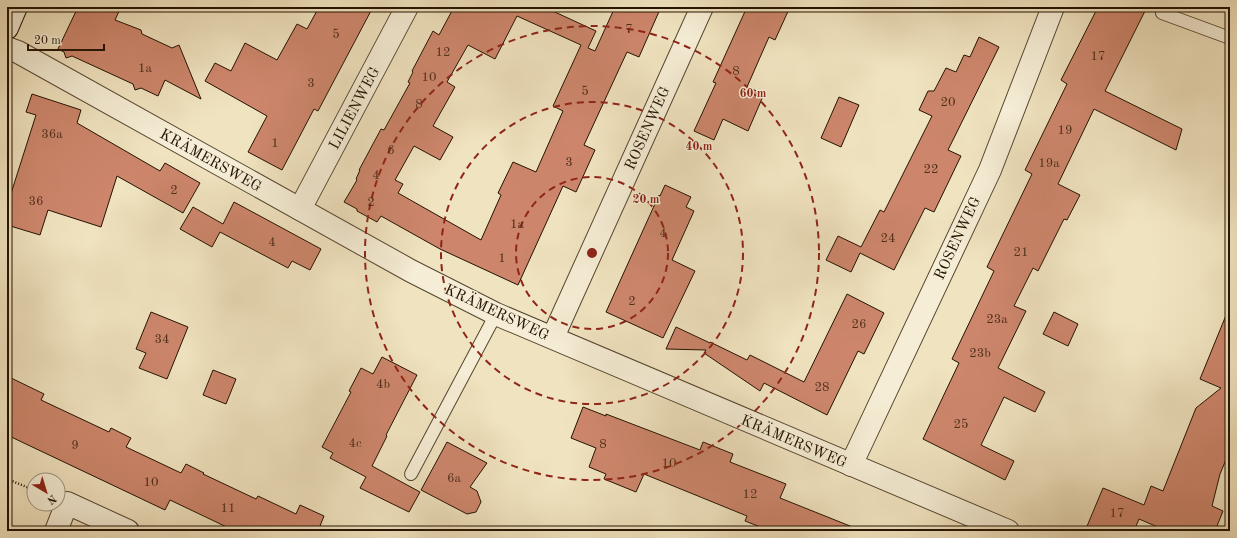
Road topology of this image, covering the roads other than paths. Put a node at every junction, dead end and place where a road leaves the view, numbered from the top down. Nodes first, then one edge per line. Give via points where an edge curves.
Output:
1 (16, 7) edge
2 (407, 7) edge
3 (702, 7) edge
4 (1053, 7) edge
5 (1162, 13) dead end
6 (7, 28) edge
7 (1230, 38) edge
8 (7, 48) edge
9 (300, 209) junction
10 (496, 314) junction
11 (553, 337) junction
12 (850, 465) junction
13 (411, 474) dead end
14 (56, 531) edge
15 (128, 531) edge
16 (1008, 531) edge

1 - 6 street
2 - 9 street, LILIENWEG
3 - 11 street, ROSENWEG
4 - 12 street, ROSENWEG via 990,170
5 - 7 lane
8 - 9 street, KRÄMERSWEG
9 - 10 street, KRÄMERSWEG via 411,271
10 - 11 street, KRÄMERSWEG
10 - 13 lane
11 - 12 street, KRÄMERSWEG
12 - 16 street, KRÄMERSWEG
14 - 15 street via 67,503

